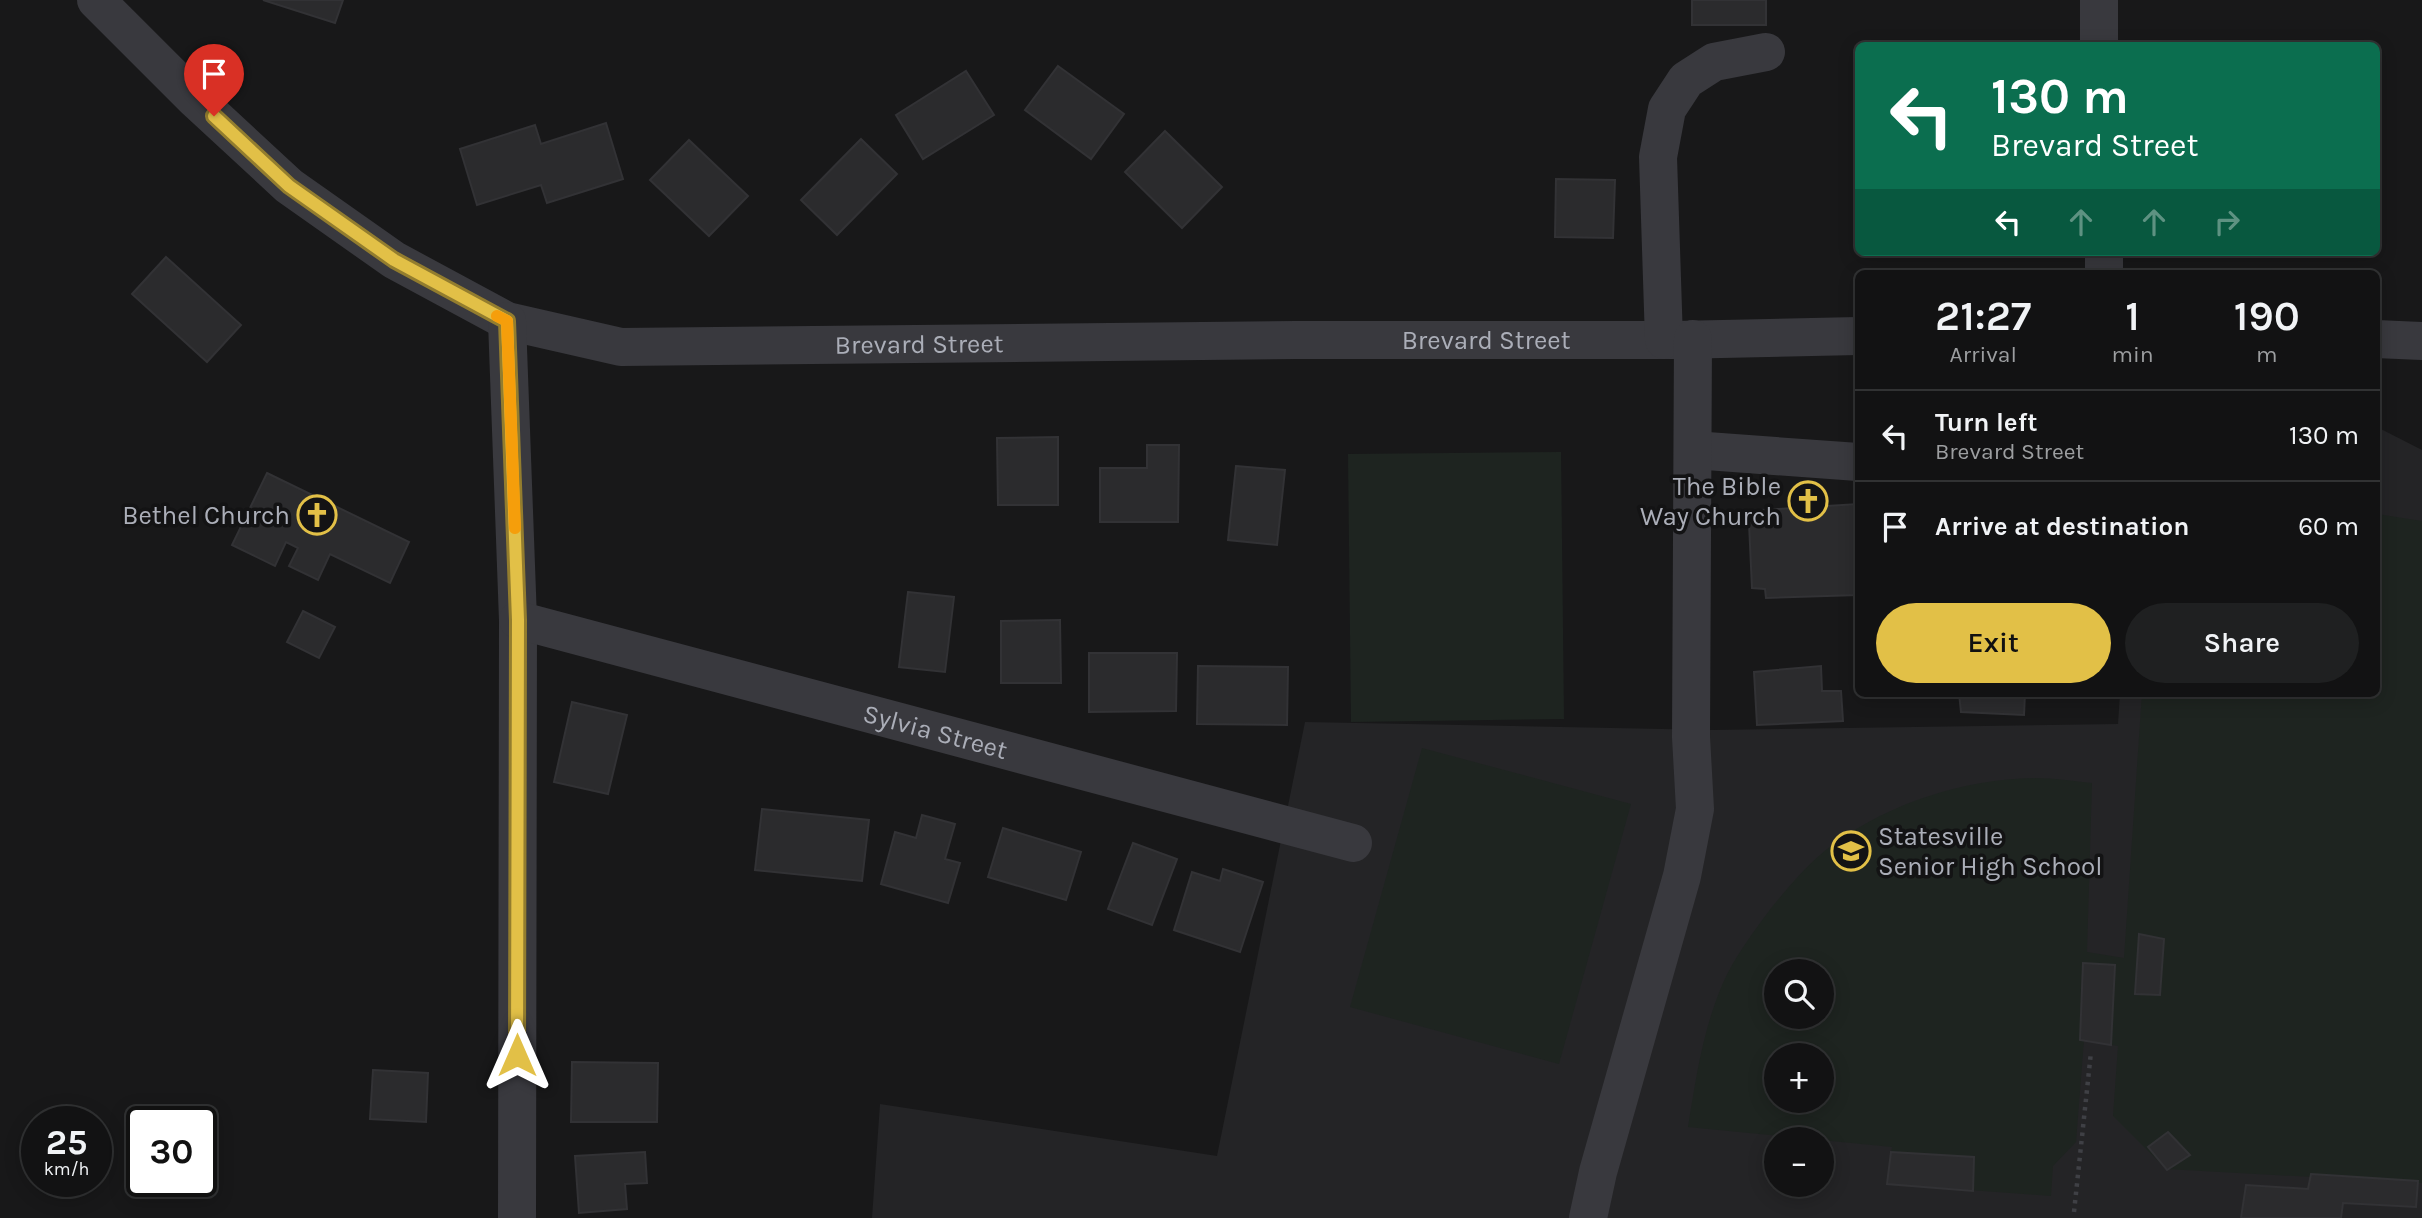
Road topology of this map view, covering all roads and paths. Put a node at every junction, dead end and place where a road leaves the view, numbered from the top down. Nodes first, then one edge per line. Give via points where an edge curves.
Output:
1 (96, 0) edge
2 (2098, 0) edge
3 (2099, 42) edge
4 (1766, 52) dead end
5 (507, 321) junction
6 (1855, 336) edge
7 (1679, 339) junction
8 (2380, 339) edge
9 (2422, 341) edge
10 (1693, 450) junction
11 (1855, 462) edge
12 (518, 620) junction
13 (1353, 843) dead end
14 (2091, 1052) dead end
15 (2074, 1213) dead end
16 (517, 1218) edge
17 (1588, 1218) edge

1 - 5 street, Brevard Street via 289,186 394,260
2 - 3 street
4 - 7 street via 1714,62 1686,80 1667,109 1658,158
5 - 7 street, Brevard Street via 621,347
5 - 12 street
6 - 7 street, Brevard Street
7 - 10 street
8 - 9 street
10 - 11 street
10 - 17 street via 1691,737 1695,809 1682,876
12 - 13 street, Sylvia Street
12 - 16 street
14 - 15 path

